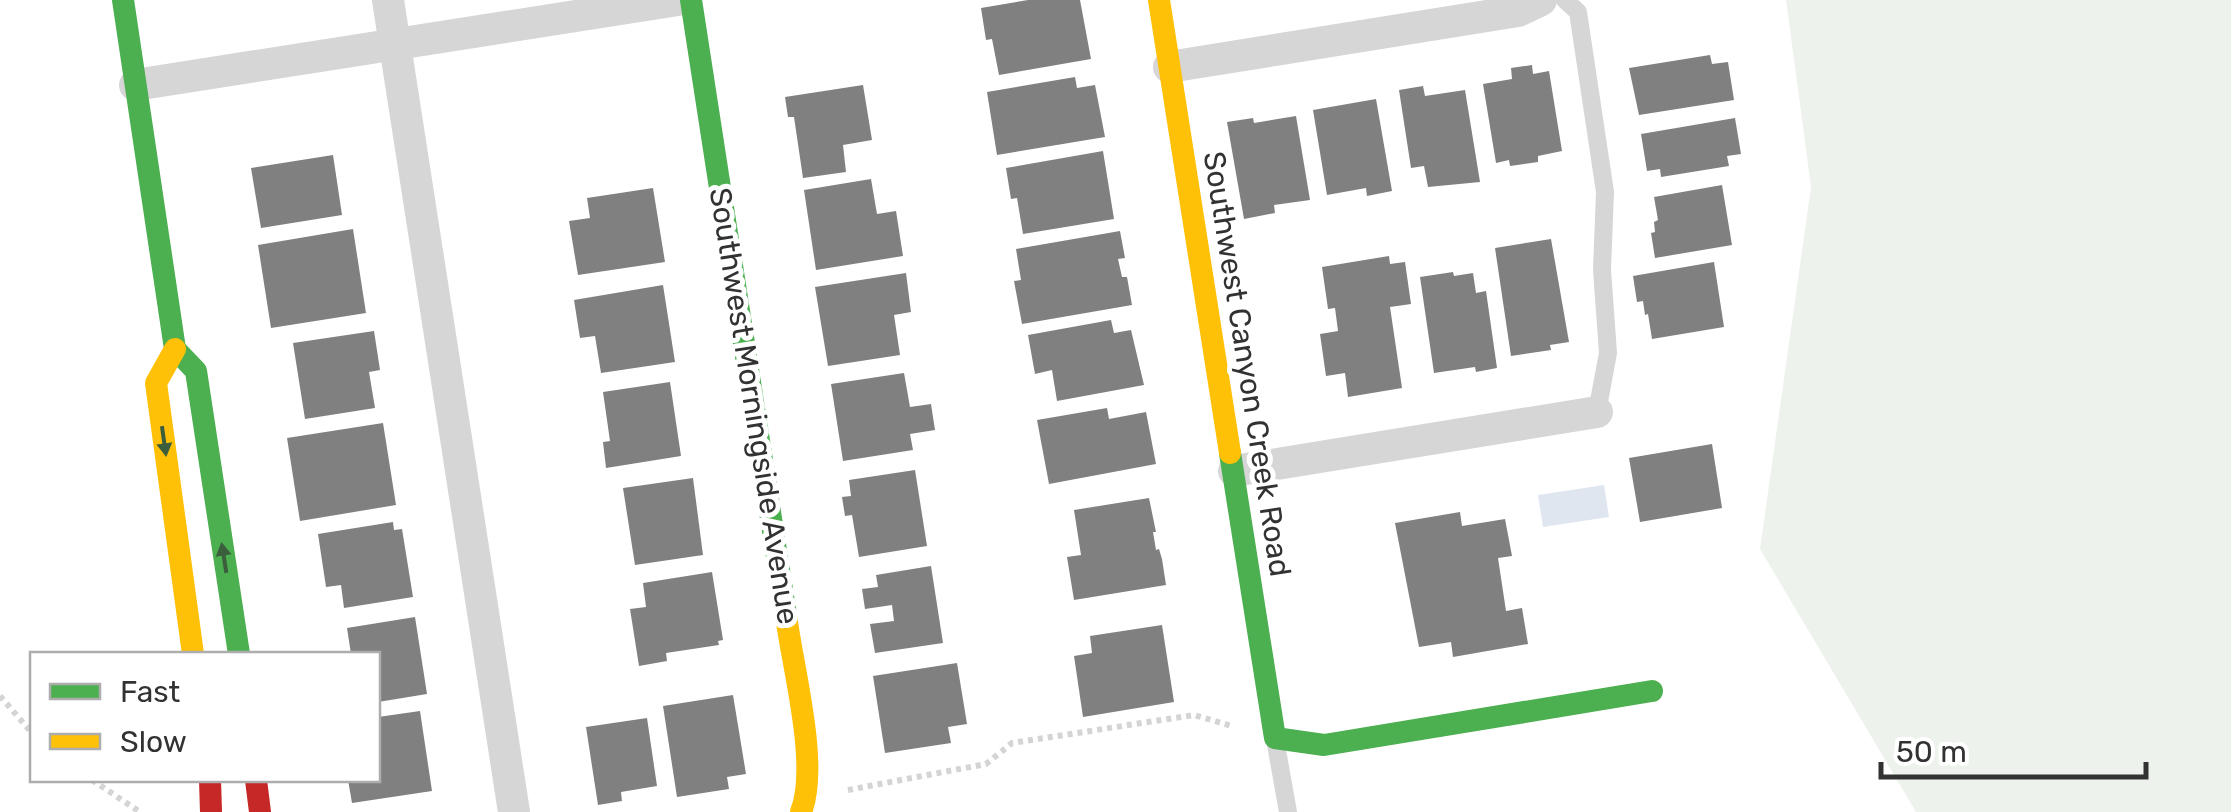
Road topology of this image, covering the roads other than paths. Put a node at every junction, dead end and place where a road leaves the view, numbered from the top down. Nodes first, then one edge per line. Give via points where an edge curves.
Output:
1 (122, 0) edge
2 (388, 0) edge
3 (678, 0) edge
4 (691, 0) edge
5 (1159, 0) edge
6 (1541, 0) edge
7 (1565, 0) edge
8 (396, 46) junction
9 (1169, 67) junction
10 (136, 85) junction
11 (175, 349) junction
12 (1598, 412) joint
13 (1234, 470) junction
14 (192, 652) edge
15 (238, 652) edge
16 (1652, 690) dead end
17 (1275, 738) junction
18 (210, 782) edge
19 (256, 782) edge
20 (804, 805) edge
21 (211, 812) edge
22 (260, 812) edge
23 (514, 812) edge
24 (1288, 812) edge

1 - 10 street
2 - 8 street
3 - 8 street
4 - 20 street, Southwest Morningside Avenue via 808,761
5 - 9 street, Southwest Canyon Creek Road
6 - 9 street via 1518,11
7 - 12 lane via 1578,12 1605,192 1608,353
8 - 10 street
8 - 23 street
9 - 13 street, Southwest Canyon Creek Road
10 - 11 street
11 -> 14 street via 156,383
15 -> 11 street via 196,371
12 - 13 street
13 - 17 street, Southwest Canyon Creek Road
16 - 17 street via 1324,745
17 - 24 lane
18 - 21 street
19 - 22 street

